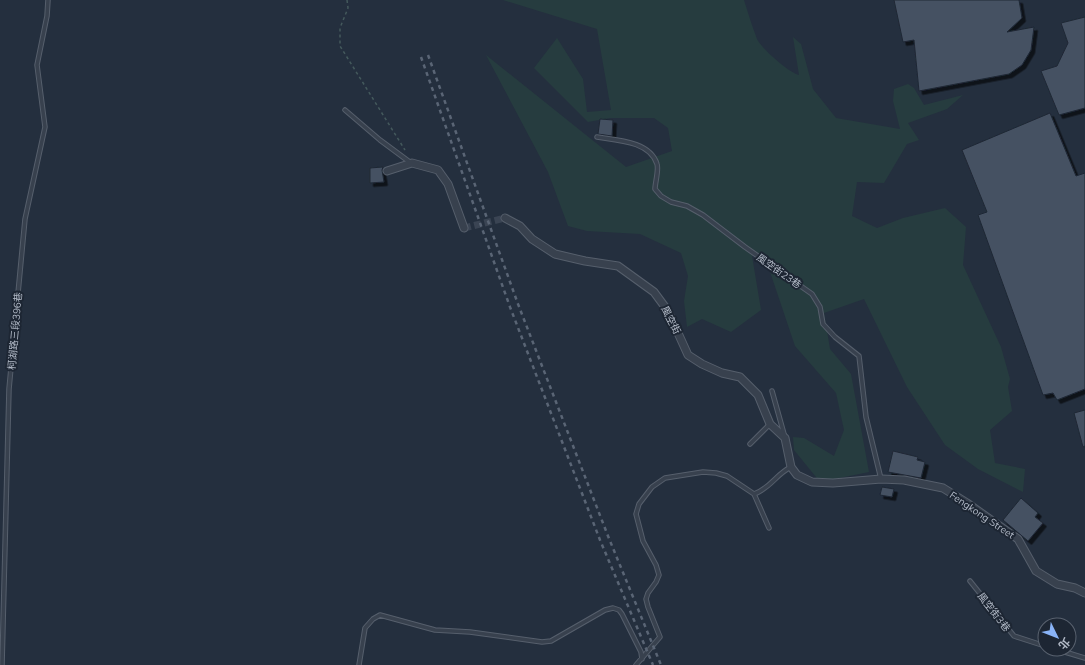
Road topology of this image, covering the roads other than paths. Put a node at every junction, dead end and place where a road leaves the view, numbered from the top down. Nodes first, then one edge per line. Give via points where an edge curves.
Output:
1 (48, 0) edge
2 (345, 110) dead end
3 (597, 137) dead end
4 (412, 163) junction
5 (387, 171) dead end
6 (505, 218) tunnel mouth
7 (464, 228) dead end
8 (772, 391) dead end
9 (770, 424) junction
10 (785, 438) junction
11 (750, 444) dead end
12 (791, 467) junction
13 (881, 479) junction
14 (754, 494) junction
15 (769, 528) dead end
16 (970, 581) dead end
17 (1085, 593) edge
18 (1037, 643) edge
19 (642, 659) junction
20 (2, 665) edge
21 (360, 665) edge
22 (636, 665) edge

1 - 20 lane, 柯湖路三段396巷 via 37,65 45,128 25,219 9,390
2 - 4 lane
3 - 13 lane, 風空街23巷 via 640,145 652,154 658,165 655,190 661,196 703,215 812,294 820,307 823,324 859,356 866,418
4 - 5 street
4 - 7 street via 438,170 448,184
6 - 9 street, 風空街 via 520,226 532,239 555,254 585,262 618,266 654,292 668,311 688,355 722,373 740,377 758,395
8 - 10 lane
9 - 10 street, 風空街
9 - 11 lane
10 - 12 street
12 - 13 street, Fengkong Street via 797,475 812,482
12 - 14 lane via 766,489
13 - 17 street, Fengkong Street via 904,480 943,488 1018,539 1036,571 1057,584
14 - 15 lane
14 - 19 lane via 727,476 703,472 665,478 652,487 639,504 636,514 643,541 659,575 646,599 660,637
16 - 18 lane, 風空街3巷 via 1014,636
19 - 21 lane via 622,614 613,608 551,641 542,642 440,630 380,616 373,618 365,628
19 - 22 lane

